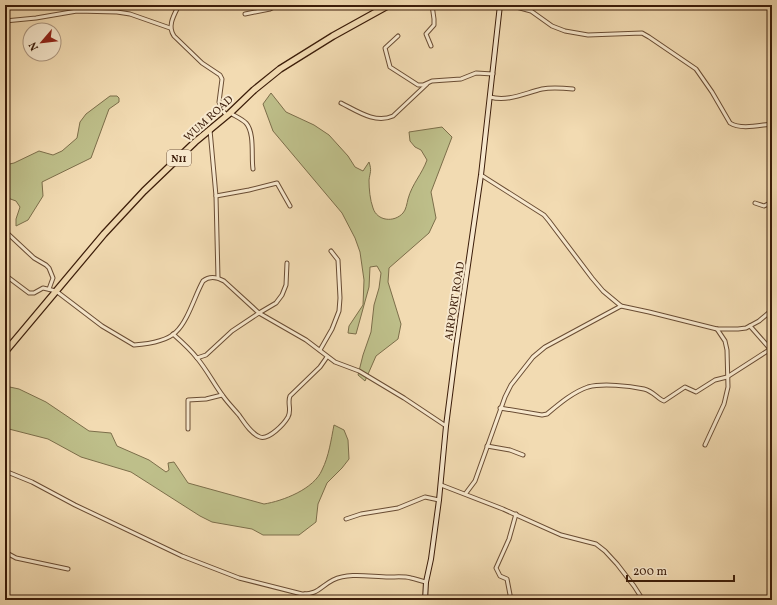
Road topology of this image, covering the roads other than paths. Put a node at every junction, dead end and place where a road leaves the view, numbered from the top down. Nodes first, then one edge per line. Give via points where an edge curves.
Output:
1 (178, 5) edge
2 (278, 5) edge
3 (389, 5) edge
4 (432, 5) edge
5 (500, 5) edge
6 (511, 5) edge
7 (380, 7) edge
8 (245, 14) dead end
9 (5, 21) edge
10 (170, 28) junction
11 (398, 36) dead end
12 (431, 46) dead end
13 (493, 74) junction
14 (429, 82) junction
15 (573, 89) dead end
16 (490, 98) junction
17 (341, 103) dead end
18 (228, 114) junction
19 (772, 124) edge
20 (210, 129) junction
21 (252, 169) dead end
22 (481, 175) junction
23 (216, 196) junction
24 (772, 202) edge
25 (755, 203) dead end
26 (290, 206) dead end
27 (5, 231) edge
28 (331, 251) dead end
29 (286, 264) dead end
30 (5, 275) edge
31 (218, 278) junction
32 (49, 289) junction
33 (56, 291) junction
34 (621, 306) junction
35 (772, 310) edge
36 (259, 313) junction
37 (750, 326) junction
38 (718, 328) junction
39 (173, 334) junction
40 (320, 350) junction
41 (771, 350) edge
42 (5, 352) edge
43 (327, 357) junction
44 (197, 358) junction
45 (727, 377) junction
46 (222, 395) junction
47 (500, 408) junction
48 (446, 426) junction
49 (188, 429) dead end
50 (705, 445) dead end
51 (487, 446) junction
52 (523, 455) dead end
53 (5, 471) edge
54 (441, 485) junction
55 (466, 494) junction
56 (440, 500) junction
57 (516, 514) junction
58 (346, 519) dead end
59 (5, 552) edge
60 (68, 570) dead end
61 (426, 582) junction
62 (305, 594) junction
63 (301, 600) edge
64 (425, 600) edge
65 (511, 600) edge
66 (643, 600) edge

1 - 10 street
2 - 8 street
3 - 7 highway, WUM ROAD / N11
4 - 12 street via 434,25 426,34
5 - 13 main road, AIRPORT ROAD
6 - 19 street via 531,11 552,26 565,31 588,35 642,33 696,69 734,126
7 - 18 highway, WUM ROAD / N11 via 280,69
9 - 10 street via 77,11 117,12
10 - 18 street via 174,36 202,63 220,75 222,80 219,102 223,112
11 - 14 street via 384,49 390,68 418,85
13 - 14 street via 476,73 461,79
13 - 16 main road, AIRPORT ROAD
14 - 17 street via 388,118 366,116
15 - 16 street via 542,89 501,99
16 - 22 main road, AIRPORT ROAD
18 - 20 highway, WUM ROAD / N11
18 - 21 street via 244,121 250,130
20 - 23 street
20 - 33 highway, WUM ROAD / N11 via 126,210
22 - 34 street via 544,215 592,278
22 - 48 main road, AIRPORT ROAD
23 - 26 street via 277,183
23 - 31 street
24 - 25 street via 764,206
27 - 32 street via 34,258 49,268 52,278
28 - 40 street via 338,260 339,312
29 - 36 street via 286,285 282,295 272,306
30 - 32 street via 29,293 43,288
31 - 36 street
31 - 39 street via 203,281 182,325
32 - 33 street
33 - 39 street via 102,326 134,345
33 - 42 highway, WUM ROAD / N11
34 - 38 street
34 - 47 street via 545,347 533,357 511,385
35 - 37 street
36 - 40 street
36 - 44 street via 232,331 206,355
37 - 38 street via 738,329
37 - 41 street
38 - 45 street via 728,350
39 - 44 street
40 - 43 street
41 - 45 street
43 - 46 street via 290,396 288,417 268,436 259,437 251,430
43 - 48 street via 359,371
44 - 46 street
45 - 47 street via 715,380 696,392 685,387 664,401 652,391 602,386 589,387 578,392 542,416
45 - 50 street via 728,387 724,404
46 - 49 street via 188,400
47 - 51 street
48 - 54 main road, AIRPORT ROAD
51 - 52 street
51 - 55 street via 475,481
53 - 62 street via 182,556 239,578
54 - 55 street
54 - 56 main road, AIRPORT ROAD
55 - 57 street
56 - 58 street via 425,497 398,508
56 - 61 main road, AIRPORT ROAD
57 - 65 street via 509,539 496,568 500,576 507,579
57 - 66 street via 561,535 596,544 617,564
59 - 60 street via 16,558
61 - 62 street via 401,577 347,577 333,580 313,593
61 - 64 main road, AIRPORT ROAD
62 - 63 street

